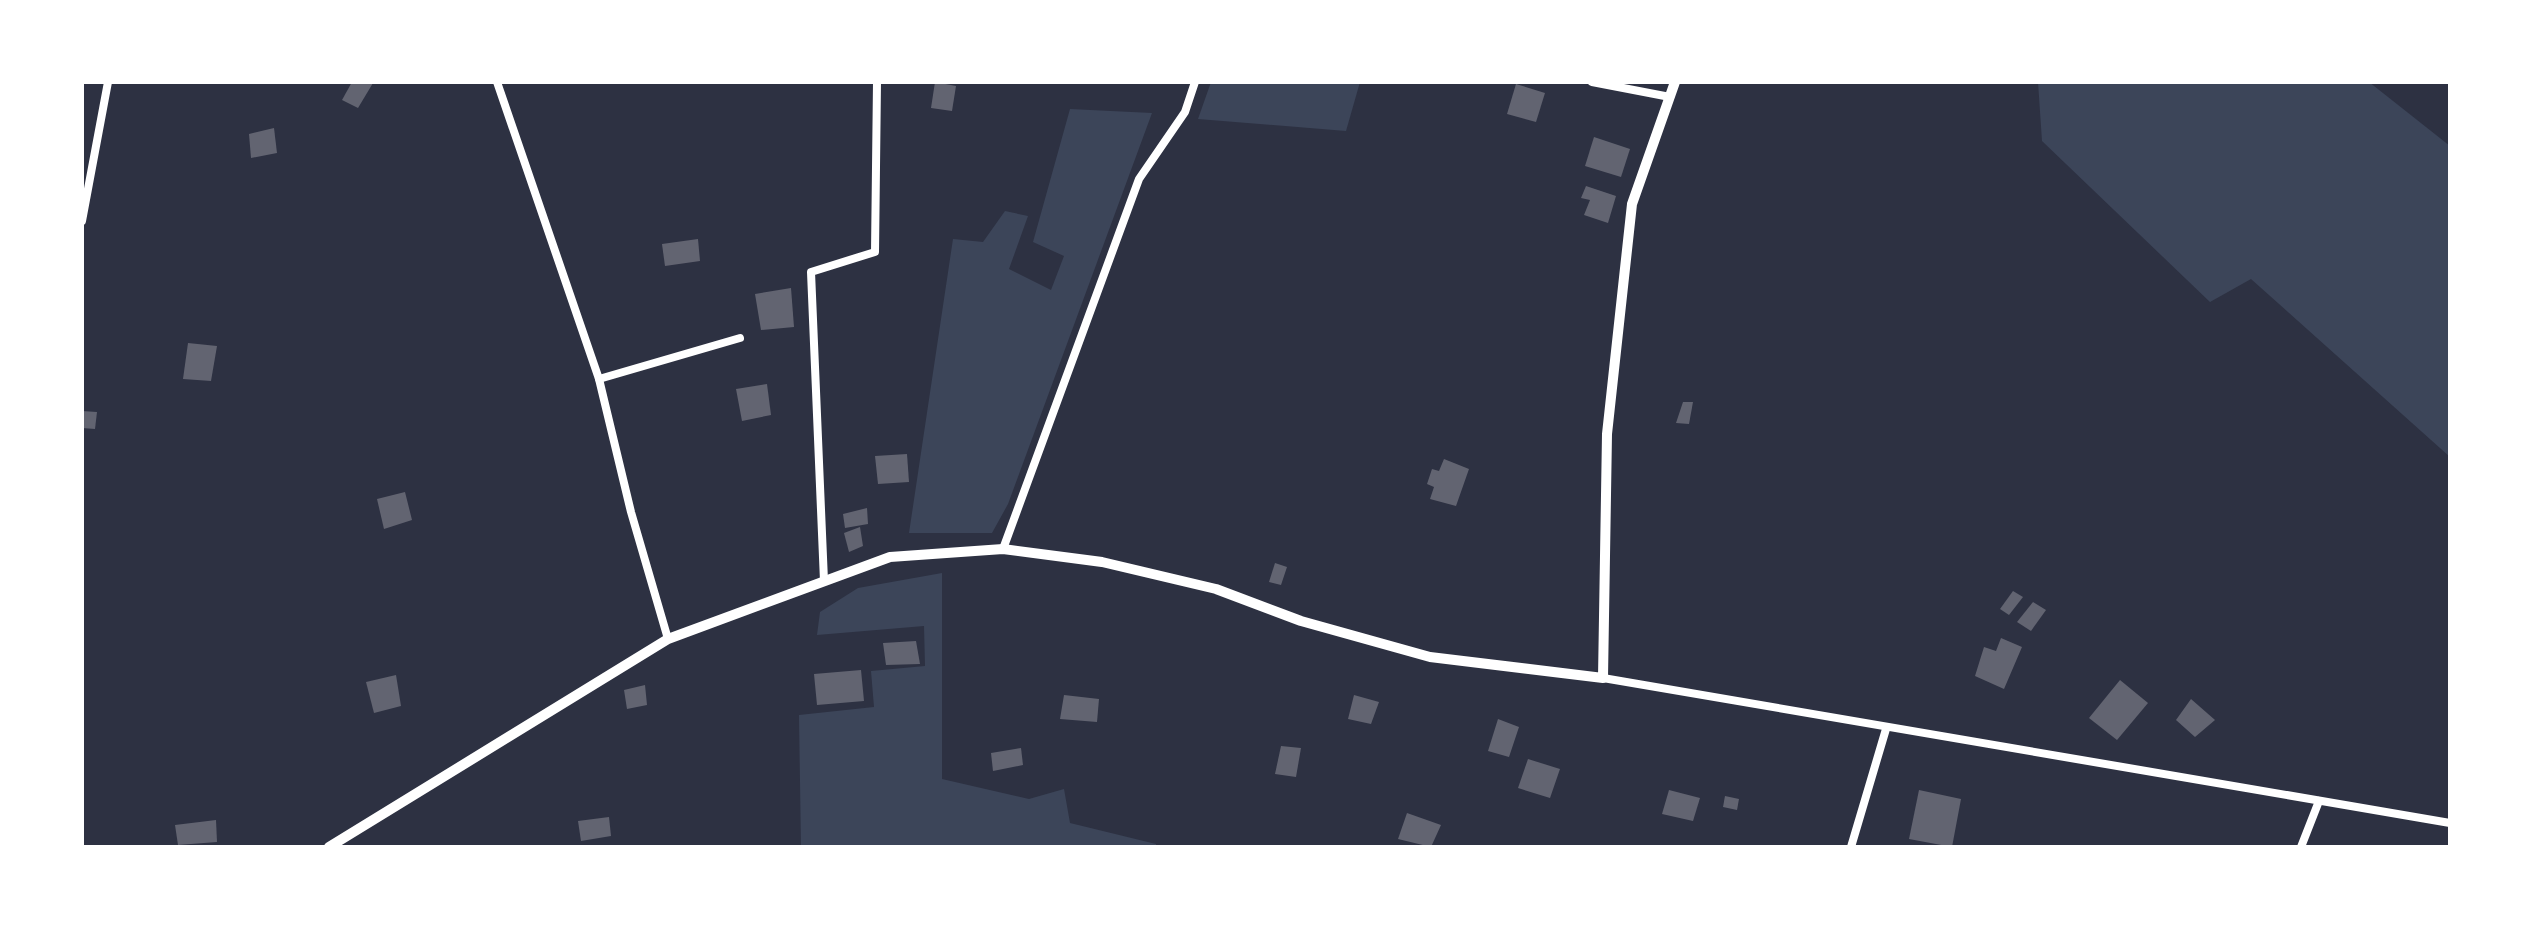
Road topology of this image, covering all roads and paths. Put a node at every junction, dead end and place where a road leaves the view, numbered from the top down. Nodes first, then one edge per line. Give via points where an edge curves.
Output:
1 (108, 82) edge
2 (497, 82) edge
3 (877, 82) edge
4 (1195, 82) edge
5 (1592, 82) edge
6 (1675, 82) edge
7 (1670, 97) junction
8 (82, 221) edge
9 (740, 338) dead end
10 (599, 379) junction
11 (1003, 549) junction
12 (824, 581) junction
13 (668, 639) junction
14 (1603, 678) junction
15 (1886, 729) junction
16 (2319, 801) junction
17 (2450, 823) edge
18 (329, 847) edge
19 (1851, 847) edge
20 (2301, 847) edge

1 - 8 street
2 - 10 street
3 - 12 street via 875,252 811,272
4 - 11 street via 1185,112 1139,179
5 - 7 street
6 - 7 street
7 - 14 street via 1632,204 1607,434
9 - 10 street
10 - 13 street
11 - 12 street via 890,557
11 - 14 street via 1102,562 1216,589 1301,621 1430,657
12 - 13 street
13 - 18 street
14 - 15 street
15 - 16 street
15 - 19 street
16 - 17 street
16 - 20 street

